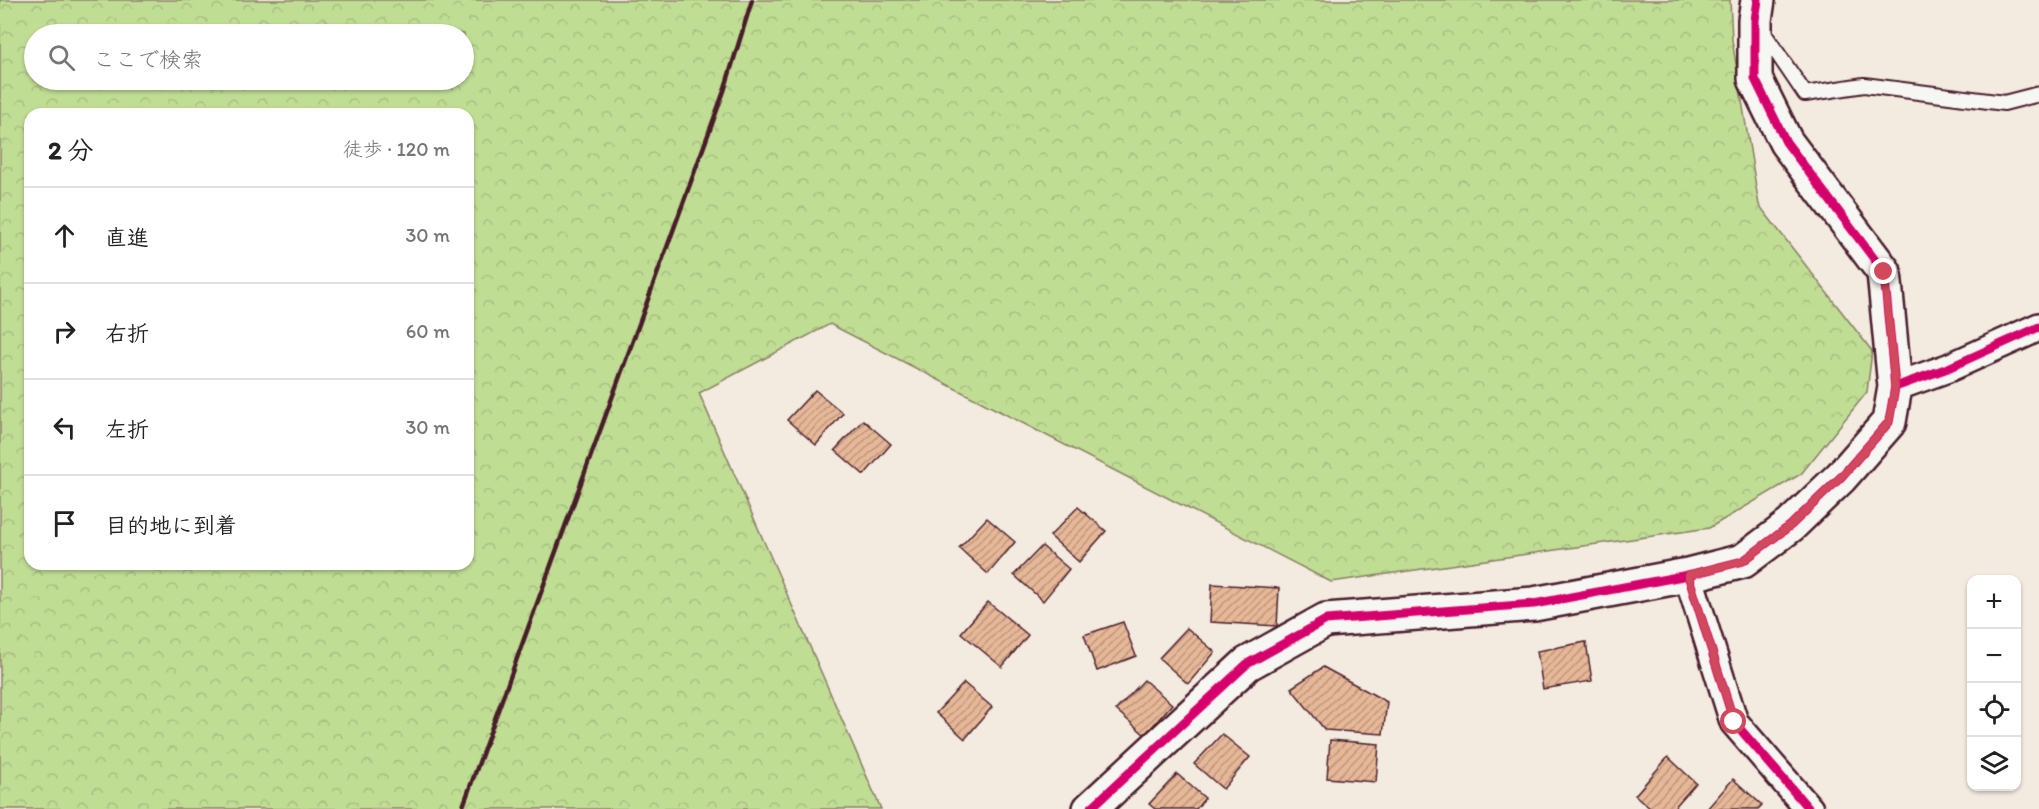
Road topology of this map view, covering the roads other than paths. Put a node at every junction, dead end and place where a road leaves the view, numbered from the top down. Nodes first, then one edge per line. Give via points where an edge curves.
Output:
1 (1756, 10) edge
2 (2039, 94) edge
3 (2039, 327) edge
4 (1895, 387) junction
5 (1688, 575) junction
6 (1090, 809) edge
7 (1809, 809) edge

1 - 2 lane via 1805,94 1864,85 2004,103
1 - 4 main road via 1755,79 1786,142 1884,272
3 - 4 street
4 - 5 main road via 1889,422 1841,477 1791,525 1743,561
5 - 6 main road via 1534,604 1326,620 1247,664
5 - 7 street via 1734,722

